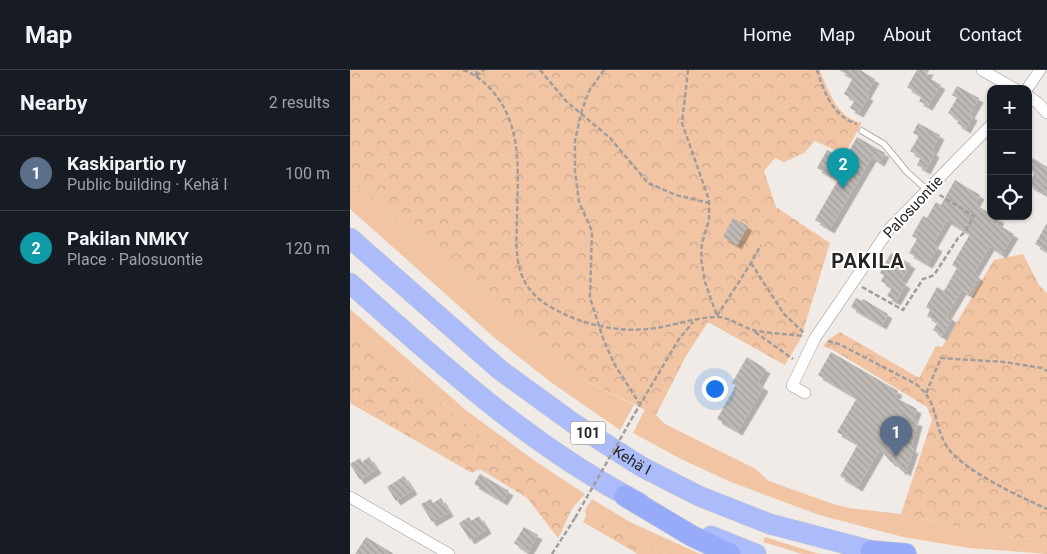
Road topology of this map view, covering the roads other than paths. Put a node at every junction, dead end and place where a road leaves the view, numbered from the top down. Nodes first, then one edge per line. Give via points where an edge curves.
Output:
1 (982, 70) edge
2 (1040, 70) edge
3 (1007, 85) edge
4 (1030, 85) edge
5 (1032, 99) edge
6 (1047, 113) edge
7 (987, 129) edge
8 (865, 132) road end
9 (928, 189) junction
10 (350, 238) edge
11 (350, 283) edge
12 (805, 393) dead end
13 (625, 496) junction
14 (350, 497) edge
15 (877, 552) edge
16 (449, 554) edge
17 (730, 554) edge
18 (756, 554) edge
19 (906, 554) edge

1 - 3 street
2 - 4 street
5 - 6 street
7 - 9 street, Palosuontie
8 - 9 lane via 884,144 907,172
9 - 12 street, Palosuontie via 890,228 811,337 792,386
10 - 15 highway, Kehä I / 101 via 500,370 573,423 642,467 699,496 770,524
11 - 13 highway, 101 via 513,422
13 - 17 highway via 692,536
13 - 18 highway, 101 via 695,530
14 - 16 street
15 - 19 highway

